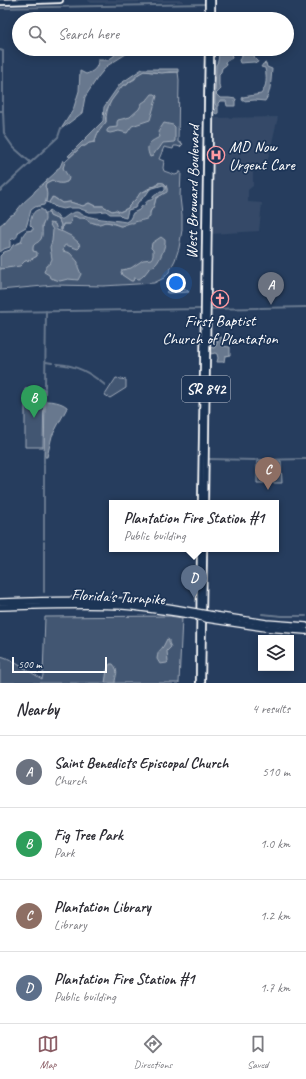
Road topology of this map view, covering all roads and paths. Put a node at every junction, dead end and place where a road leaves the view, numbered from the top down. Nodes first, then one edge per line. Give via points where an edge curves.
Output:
1 (56, 0) edge
2 (60, 0) edge
3 (208, 0) edge
4 (212, 0) edge
5 (0, 2) edge
6 (208, 12) edge
7 (212, 12) edge
8 (209, 56) edge
9 (210, 56) edge
10 (209, 59) junction
11 (206, 110) junction
12 (210, 131) junction
13 (206, 192) junction
14 (209, 208) junction
15 (206, 295) junction
16 (205, 336) junction
17 (202, 386) junction
18 (206, 392) junction
19 (201, 462) junction
20 (205, 471) junction
21 (201, 500) edge
22 (204, 500) edge
23 (200, 552) edge
24 (204, 552) edge
25 (201, 600) junction
26 (0, 602) edge
27 (0, 607) edge
28 (196, 614) junction
29 (207, 616) junction
30 (306, 626) edge
31 (306, 631) edge
32 (198, 683) edge
33 (202, 683) edge

1 - 2 main road
1 - 5 main road
3 - 6 main road
4 - 7 main road
8 - 10 main road, West Broward Boulevard / SR 842
9 - 10 main road, West Broward Boulevard / SR 842
10 - 11 main road, West Broward Boulevard / SR 842
10 - 12 main road, West Broward Boulevard / SR 842
11 - 12 main road
11 - 13 main road, West Broward Boulevard / SR 842
12 - 14 main road, West Broward Boulevard / SR 842
13 - 14 main road
13 - 15 main road, West Broward Boulevard / SR 842
14 - 15 main road, West Broward Boulevard / SR 842
15 - 16 main road, West Broward Boulevard / SR 842
15 - 16 main road, West Broward Boulevard / SR 842
16 - 17 main road, West Broward Boulevard / SR 842
16 - 18 main road, West Broward Boulevard / SR 842
17 - 18 main road
17 - 19 main road, West Broward Boulevard / SR 842
18 - 20 main road, West Broward Boulevard / SR 842
19 - 20 main road
19 - 21 main road, West Broward Boulevard / SR 842
20 - 22 main road, West Broward Boulevard / SR 842
23 - 25 main road
24 - 25 main road
25 - 32 main road
25 - 33 main road
26 - 28 highway, Florida's Turnpike via 121,601 162,606
27 - 28 highway, Florida's Turnpike via 102,605
28 - 29 highway, Florida's Turnpike, bridge
29 - 30 highway, Florida's Turnpike
29 - 31 highway, Florida's Turnpike via 266,628

